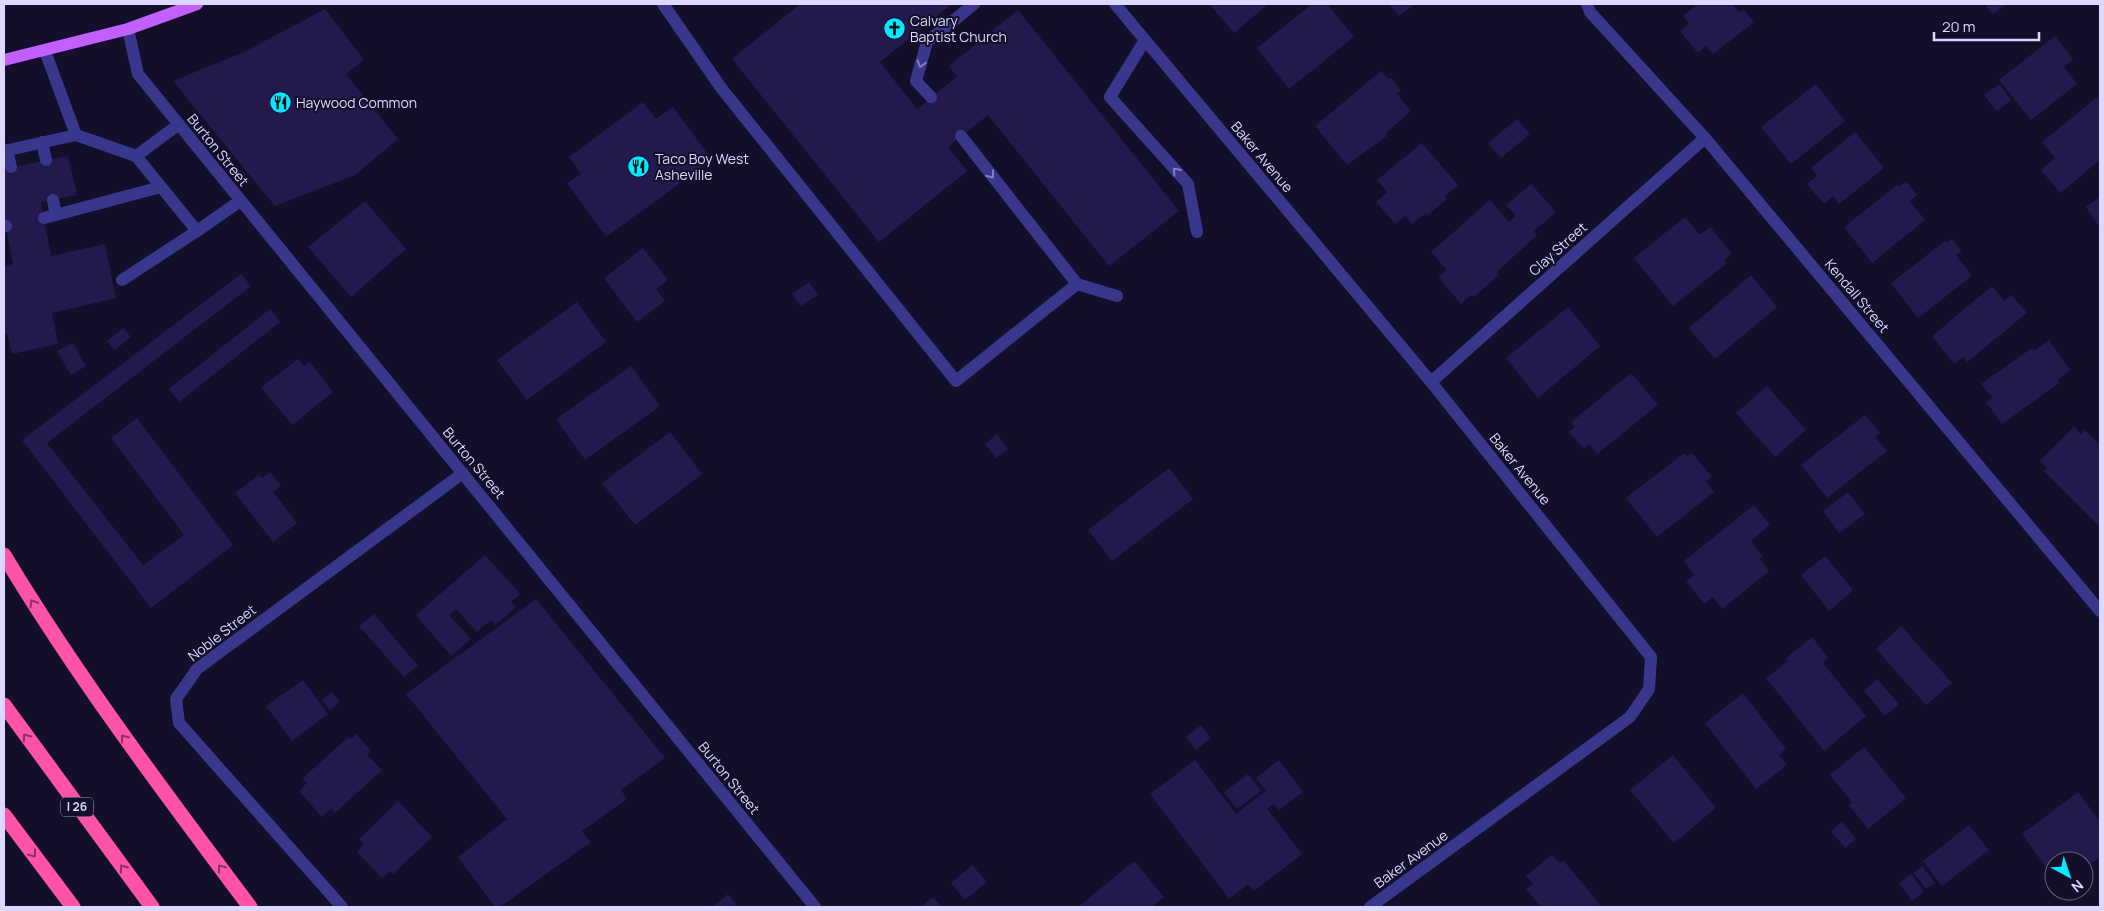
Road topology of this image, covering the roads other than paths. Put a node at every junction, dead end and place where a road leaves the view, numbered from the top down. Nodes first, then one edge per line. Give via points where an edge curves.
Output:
1 (197, 4) edge
2 (663, 4) edge
3 (974, 4) edge
4 (1115, 4) edge
5 (1587, 4) edge
6 (128, 29) junction
7 (1146, 40) junction
8 (44, 51) junction
9 (4, 60) edge
10 (931, 97) dead end
11 (178, 125) junction
12 (76, 135) junction
13 (962, 136) dead end
14 (1705, 138) junction
15 (42, 142) junction
16 (5, 150) edge
17 (136, 156) junction
18 (46, 160) dead end
19 (11, 168) dead end
20 (162, 187) junction
21 (53, 200) dead end
22 (240, 201) junction
23 (197, 231) junction
24 (1197, 232) dead end
25 (122, 280) dead end
26 (1077, 284) junction
27 (1117, 296) dead end
28 (1431, 382) junction
29 (463, 473) junction
30 (4, 555) edge
31 (2100, 611) edge
32 (4, 705) edge
33 (4, 815) edge
34 (72, 907) edge
35 (152, 907) edge
36 (250, 907) edge
37 (342, 907) edge
38 (815, 907) edge
39 (1370, 907) edge

1 - 6 main road
2 - 26 street via 722,89 956,381
3 -> 10 street via 927,42 916,81
4 - 7 street, Baker Avenue
5 - 14 street, Kendall Street via 1590,12
6 - 8 main road
6 - 11 street, Burton Street via 138,74
24 -> 7 street via 1188,184 1110,96
7 - 28 street, Baker Avenue
8 - 9 main road
8 - 12 street
11 - 17 street
11 - 22 street, Burton Street
12 - 15 street
12 - 17 street
13 -> 26 street
14 - 28 street, Clay Street
14 - 31 street, Kendall Street
15 - 16 street
15 - 18 street
16 - 19 street
17 - 20 street
20 - 21 street via 50,216
20 - 23 street
22 - 23 street
22 - 29 street, Burton Street
23 - 25 street
26 - 27 street
28 - 39 street, Baker Avenue via 1651,657 1649,689 1630,717
29 - 37 street, Noble Street via 197,669 176,700 179,723
29 - 38 street, Burton Street
36 -> 30 highway via 107,714
35 -> 32 highway, I 26
33 -> 34 highway

